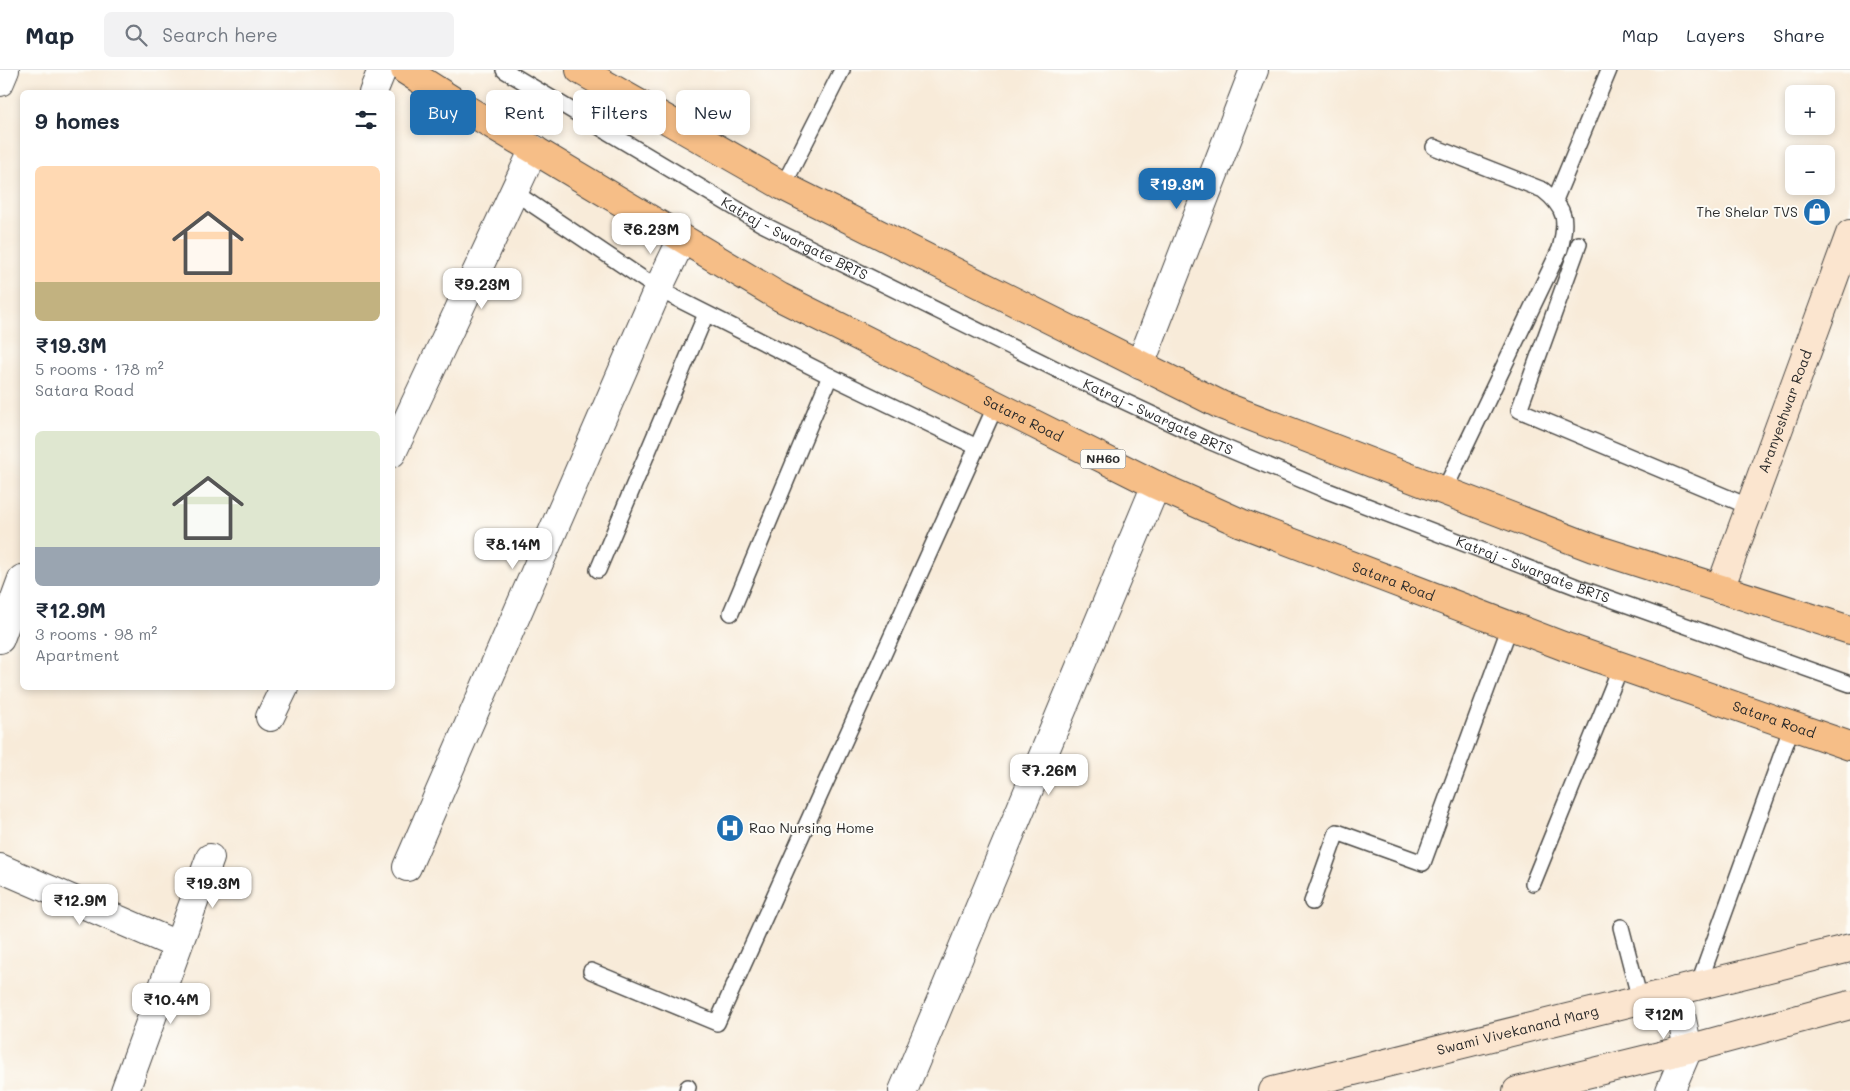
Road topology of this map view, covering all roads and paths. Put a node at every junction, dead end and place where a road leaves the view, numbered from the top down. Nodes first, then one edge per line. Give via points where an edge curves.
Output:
1 (5, 70) edge
2 (382, 70) edge
3 (404, 70) edge
4 (504, 70) edge
5 (580, 70) edge
6 (842, 70) edge
7 (1254, 70) edge
8 (1609, 70) edge
9 (0, 82) edge
10 (374, 90) edge
11 (1434, 148) dead end
12 (534, 149) junction
13 (783, 186) junction
14 (514, 192) junction
15 (1555, 200) junction
16 (1850, 234) edge
17 (682, 239) junction
18 (1580, 244) dead end
19 (658, 289) junction
20 (706, 314) junction
21 (1140, 365) junction
22 (830, 376) junction
23 (996, 405) junction
24 (395, 447) edge
25 (977, 447) junction
26 (1156, 485) junction
27 (1444, 491) junction
28 (1750, 507) junction
29 (598, 570) dead end
30 (20, 584) edge
31 (1720, 589) junction
32 (731, 613) dead end
33 (1510, 626) junction
34 (1850, 630) edge
35 (0, 639) edge
36 (1621, 666) junction
37 (1850, 684) edge
38 (283, 690) edge
39 (270, 718) dead end
40 (1792, 726) junction
41 (1850, 746) edge
42 (210, 858) dead end
43 (407, 867) dead end
44 (0, 868) edge
45 (1533, 884) dead end
46 (1312, 902) dead end
47 (1621, 927) dead end
48 (177, 945) junction
49 (1850, 948) edge
50 (591, 971) dead end
51 (1687, 988) junction
52 (1640, 1000) junction
53 (1850, 1005) edge
54 (1688, 1048) junction
55 (125, 1091) edge
56 (903, 1091) edge
57 (1272, 1091) edge
58 (1517, 1091) edge
59 (1670, 1091) edge

1 - 9 street
2 - 10 street
3 - 12 highway, Satara Road / NH60
4 - 37 lane, Katraj - Swargate BRTS via 762,224 1209,441 1568,584
5 - 13 highway
6 - 13 lane
7 - 21 street
8 - 15 lane
11 - 15 lane via 1543,190
12 - 14 street
12 - 17 highway, Satara Road / NH60
13 - 21 highway
14 - 19 lane
14 - 24 street
15 - 27 lane via 1563,212 1565,228 1560,249
16 - 28 main road, Aranyeshwar Road
17 - 19 street
17 - 23 highway, Satara Road / NH60 via 780,296
18 - 28 lane via 1519,410
19 - 20 lane
19 - 43 street
20 - 22 lane
20 - 29 lane
21 - 27 highway via 1222,405
22 - 25 lane
22 - 32 lane
23 - 25 lane
23 - 26 highway, Satara Road / NH60
25 - 50 lane via 717,1023
26 - 33 highway, Satara Road / NH60 via 1241,523
26 - 56 street
27 - 31 highway via 1593,548
28 - 31 main road, Aranyeshwar Road
30 - 35 street
31 - 34 highway
33 - 36 highway, Satara Road / NH60
33 - 46 lane via 1423,863 1337,832
36 - 40 highway, Satara Road / NH60
36 - 45 lane
38 - 39 street
40 - 41 highway, Satara Road / NH60
40 - 51 lane
42 - 48 street
44 - 48 street
47 - 52 lane
48 - 55 street
49 - 51 main road, Swami Vivekanand Marg
51 - 52 main road, Swami Vivekanand Marg
51 - 54 street
52 - 57 main road, Swami Vivekanand Marg
53 - 54 main road
54 - 58 main road
54 - 59 street

